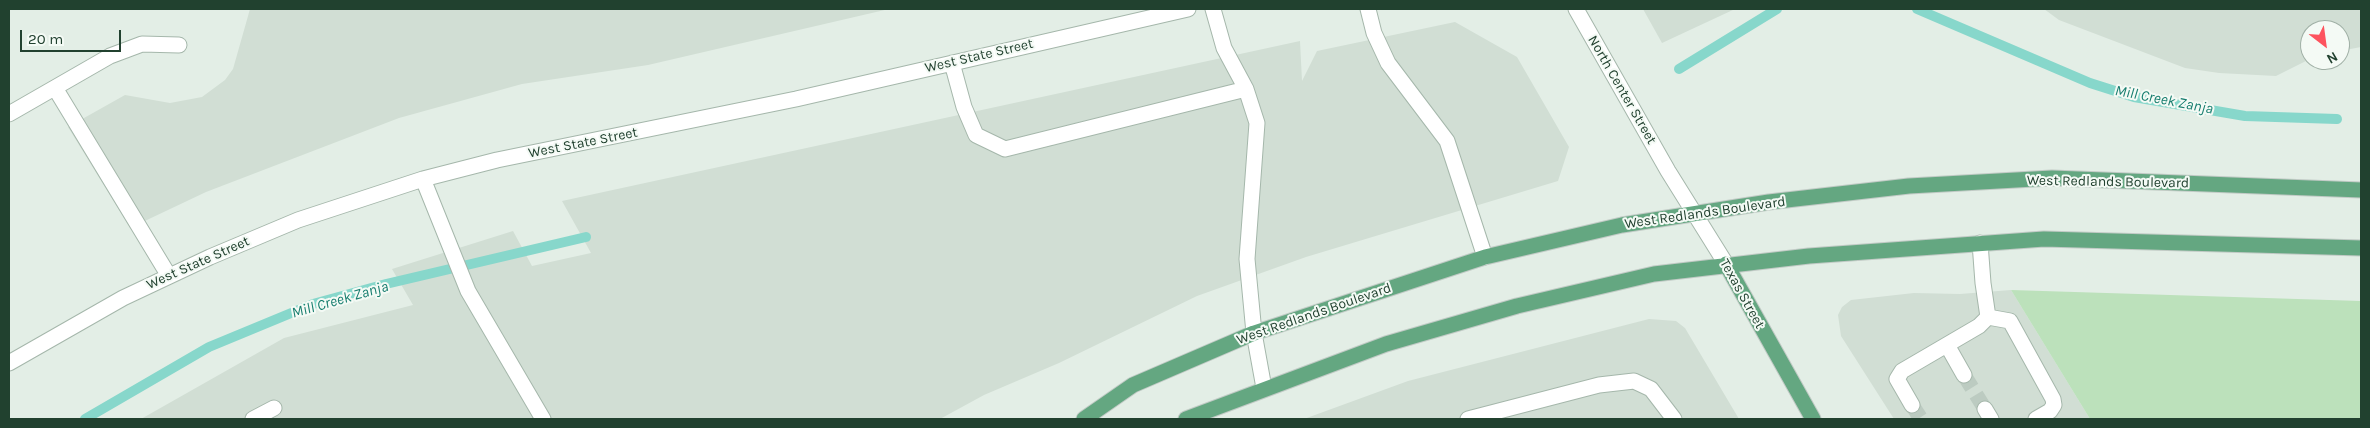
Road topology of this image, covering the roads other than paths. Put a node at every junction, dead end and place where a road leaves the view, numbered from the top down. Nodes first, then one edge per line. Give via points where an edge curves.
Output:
1 (1188, 9) edge
2 (1213, 9) edge
3 (1368, 9) edge
4 (1576, 9) edge
5 (179, 45) dead end
6 (952, 63) junction
7 (55, 88) junction
8 (1246, 89) junction
9 (9, 114) edge
10 (1668, 171) joint
11 (422, 179) junction
12 (2361, 190) edge
13 (1696, 213) junction
14 (1980, 243) junction
15 (2361, 248) edge
16 (1485, 257) junction
17 (1726, 264) junction
18 (169, 276) junction
19 (1988, 318) junction
20 (1254, 334) junction
21 (1947, 345) junction
22 (9, 363) edge
23 (1964, 375) tunnel mouth
24 (1264, 388) junction
25 (1912, 405) tunnel mouth
26 (274, 408) dead end
27 (1499, 415) edge
28 (253, 419) edge
29 (543, 419) edge
30 (1084, 419) edge
31 (1186, 419) edge
32 (1468, 419) edge
33 (1674, 419) edge
34 (1813, 419) edge
35 (2036, 419) edge

1 - 6 street, West State Street
2 - 8 street via 1224,48
3 - 16 street via 1374,33 1388,63 1446,142
4 - 10 street, North Center Street
5 - 7 street via 142,44 110,56
6 - 8 street via 964,107 976,135 1005,149
6 - 11 street, West State Street via 796,99 497,160
7 - 9 street
7 - 18 street
8 - 20 street via 1257,123 1247,259
10 - 13 street, Texas Street
11 - 18 street, West State Street via 298,220
11 - 29 street via 463,279
12 - 13 main road, West Redlands Boulevard via 2052,178 1909,186
13 - 16 main road, West Redlands Boulevard via 1622,225
13 - 17 street, Texas Street
14 - 15 main road via 2044,239
14 - 17 main road
14 - 19 street
16 - 20 main road, West Redlands Boulevard
17 - 24 main road via 1639,276 1517,306 1386,344
17 - 34 main road, Texas Street
18 - 22 street, West State Street via 122,298
19 - 21 street
19 - 35 street via 2010,321 2053,399 2050,411
20 - 24 street
20 - 30 main road, West Redlands Boulevard via 1133,385
21 - 23 street
21 - 25 street via 1902,371 1897,379
24 - 31 main road
26 - 28 street
27 - 32 street
27 - 33 street via 1599,385 1634,381 1652,389

